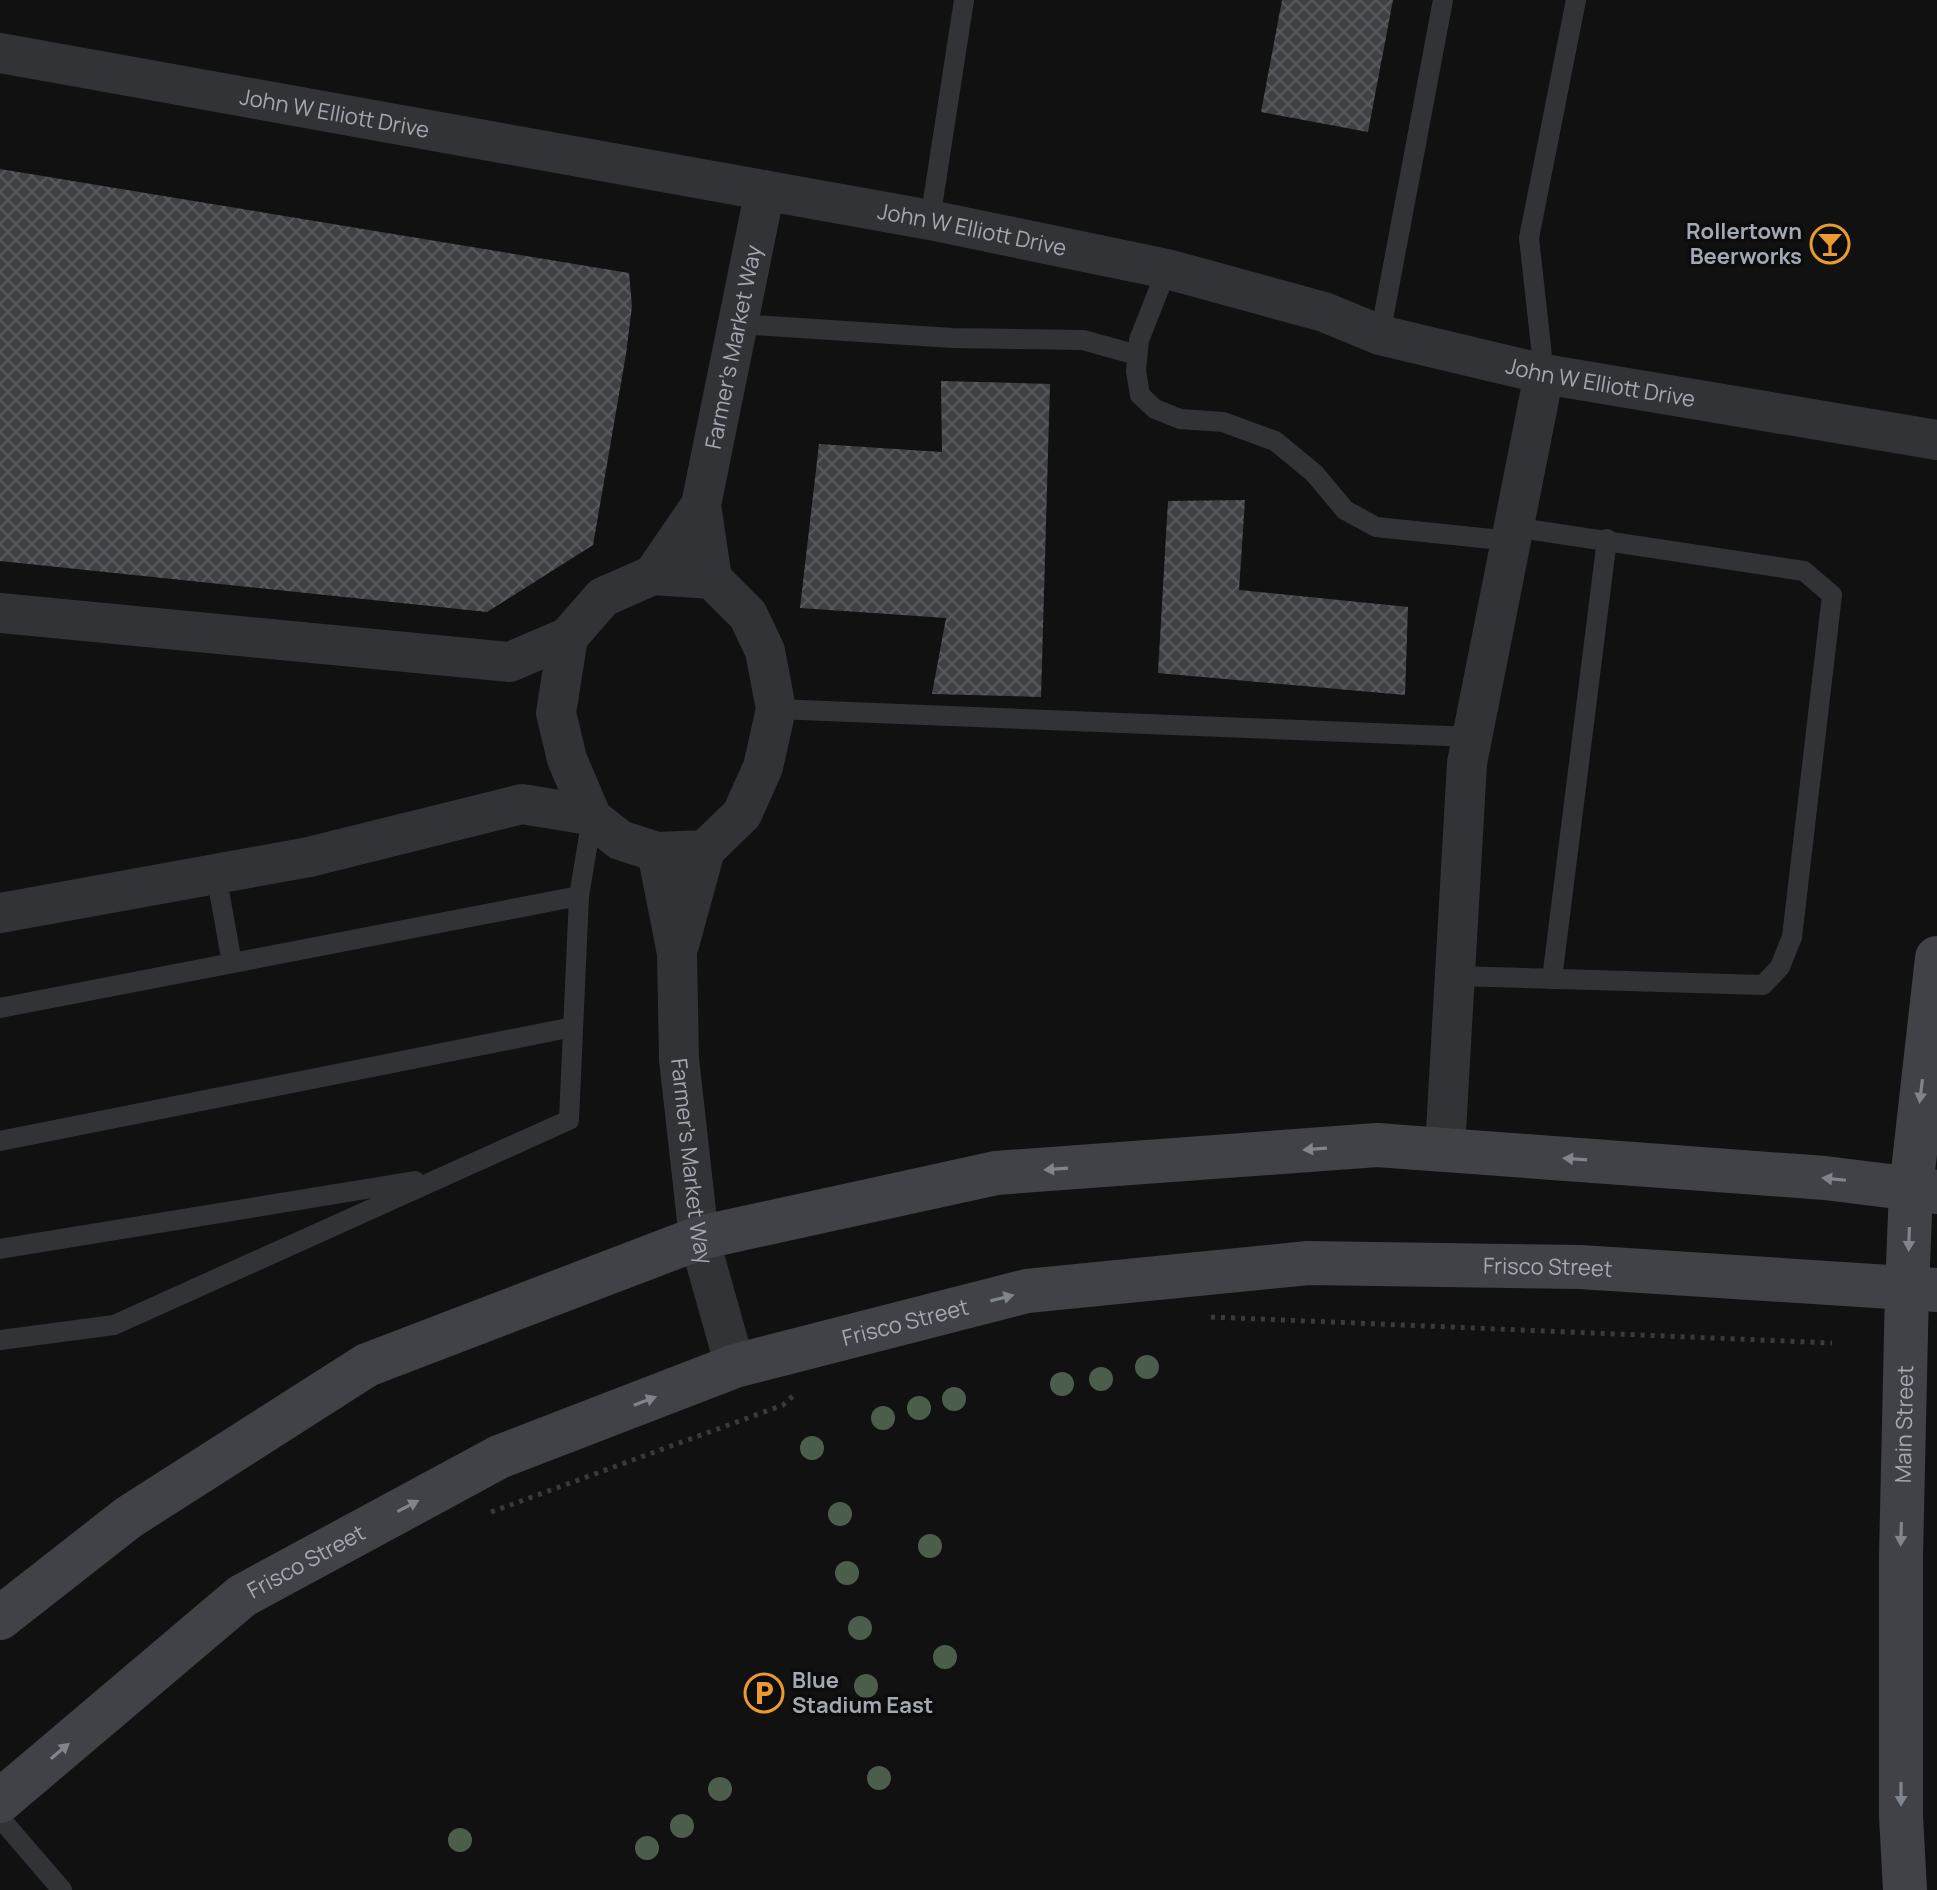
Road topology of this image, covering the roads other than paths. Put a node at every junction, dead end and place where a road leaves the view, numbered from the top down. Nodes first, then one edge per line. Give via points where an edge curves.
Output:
1 (964, 0) edge
2 (1443, 0) edge
3 (1576, 0) edge
4 (0, 53) edge
5 (765, 190) junction
6 (930, 220) junction
7 (1167, 269) junction
8 (738, 324) junction
9 (1380, 335) junction
10 (1137, 355) junction
11 (1544, 374) junction
12 (1937, 440) edge
13 (701, 505) junction
14 (1512, 534) junction
15 (1607, 539) junction
16 (653, 575) junction
17 (712, 579) junction
18 (0, 613) edge
19 (568, 637) junction
20 (510, 662) junction
21 (776, 709) junction
22 (556, 713) junction
23 (1472, 737) junction
24 (567, 759) junction
25 (522, 804) junction
26 (590, 817) junction
27 (705, 850) junction
28 (657, 852) junction
29 (216, 874) junction
30 (579, 896) junction
31 (0, 913) edge
32 (677, 953) junction
33 (1937, 958) edge
34 (232, 963) junction
35 (1455, 976) junction
36 (1552, 979) junction
37 (0, 1008) edge
38 (573, 1027) junction
39 (0, 1141) edge
40 (1445, 1149) junction
41 (442, 1177) junction
42 (1924, 1190) edge
43 (699, 1238) junction
44 (0, 1249) edge
45 (1922, 1289) edge
46 (0, 1340) edge
47 (735, 1366) junction
48 (0, 1618) edge
49 (0, 1801) edge
50 (0, 1818) edge
51 (62, 1890) edge
52 (1905, 1890) edge

1 - 6 lane
2 - 9 lane
3 - 11 lane via 1529,238
4 - 5 street, John W Elliott Drive
5 - 6 street, John W Elliott Drive
5 - 8 street, Farmer's Market Way
6 - 7 street, John W Elliott Drive
7 - 9 street, John W Elliott Drive via 1324,312
7 - 10 lane
8 - 10 lane via 952,338 1083,340
8 - 13 street, Farmer's Market Way
9 - 11 street, John W Elliott Drive
10 - 14 lane via 1140,395 1155,409 1180,419 1223,422 1275,441 1314,473 1345,510 1376,527
11 - 12 street, John W Elliott Drive
11 - 14 street
13 - 16 street, Farmer's Market Way
13 - 17 street, Farmer's Market Way
14 - 15 lane
14 - 23 street
15 - 36 lane
15 - 36 lane via 1804,571 1832,595 1792,937 1780,967 1763,985
16 - 17 street
16 - 19 street via 603,597
17 - 21 street via 748,615 765,651
18 - 20 street
19 - 20 street
19 - 22 street
20 - 22 street
21 - 23 lane
21 - 27 street via 763,767 742,814
22 - 24 street
23 - 35 street
24 - 25 street
24 - 26 street
25 - 26 street
25 - 29 street via 309,857
26 - 28 street via 620,840
26 - 30 lane
27 - 28 street
27 - 32 street, Farmer's Market Way
28 - 32 street, Farmer's Market Way
29 - 31 street
29 - 34 lane
30 - 34 lane
30 - 38 lane
32 - 43 street, Farmer's Market Way via 679,1059
33 -> 42 street, Main Street
34 - 37 lane
35 - 36 lane
35 - 40 street
38 - 39 lane
38 - 41 lane via 569,1120
42 -> 40 street
40 -> 43 street via 1377,1145 996,1173
41 - 44 lane
41 - 46 lane via 114,1325
42 -> 45 street, Main Street
43 - 47 street, Farmer's Market Way
43 - 48 street via 367,1365 129,1517
47 -> 45 street, Frisco Street via 1027,1291 1308,1263 1580,1267
45 -> 52 street, Main Street via 1901,1556
49 -> 47 street, Frisco Street via 242,1596 499,1457
50 - 51 lane

